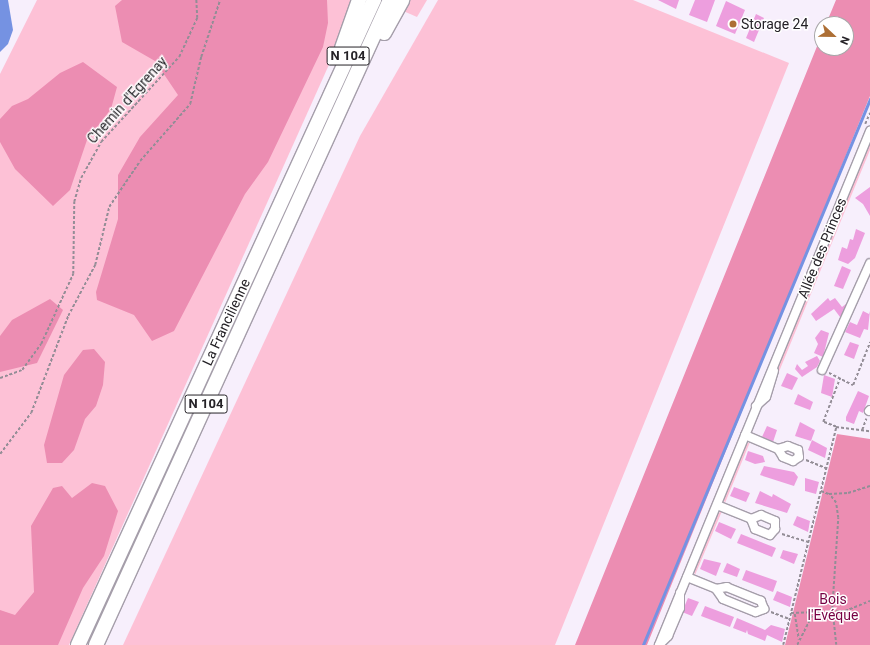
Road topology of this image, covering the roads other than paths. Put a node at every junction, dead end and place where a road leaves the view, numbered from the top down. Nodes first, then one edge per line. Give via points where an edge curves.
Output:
1 (359, 0) edge
2 (374, 0) edge
3 (390, 0) edge
4 (402, 0) edge
5 (361, 63) junction
6 (322, 112) junction
7 (870, 131) edge
8 (870, 263) edge
9 (822, 370) road end
10 (745, 435) junction
11 (799, 457) road end
12 (717, 504) junction
13 (751, 519) junction
14 (687, 577) junction
15 (716, 589) junction
16 (78, 645) edge
17 (96, 645) edge
18 (659, 645) edge

1 - 6 highway via 321,98
2 - 6 highway, La Francilienne / N 104
3 - 5 highway, La Francilienne / N 104
4 - 5 highway via 374,51
5 - 17 highway, La Francilienne / N 104
6 - 16 highway, La Francilienne / N 104
7 - 10 street, Allée des Princes via 774,366 774,380 766,397 756,406
8 - 9 street
10 - 11 street via 778,449 788,446 798,450
10 - 12 street, Allée des Princes
12 - 13 street
12 - 14 street, Allée des Princes
13 - 13 street via 761,515 775,521 775,529 770,535 755,529
14 - 15 street
14 - 18 street, Allée des Princes via 680,592 680,608 668,636
15 - 15 street via 723,599 756,612 764,609 761,601 727,587

